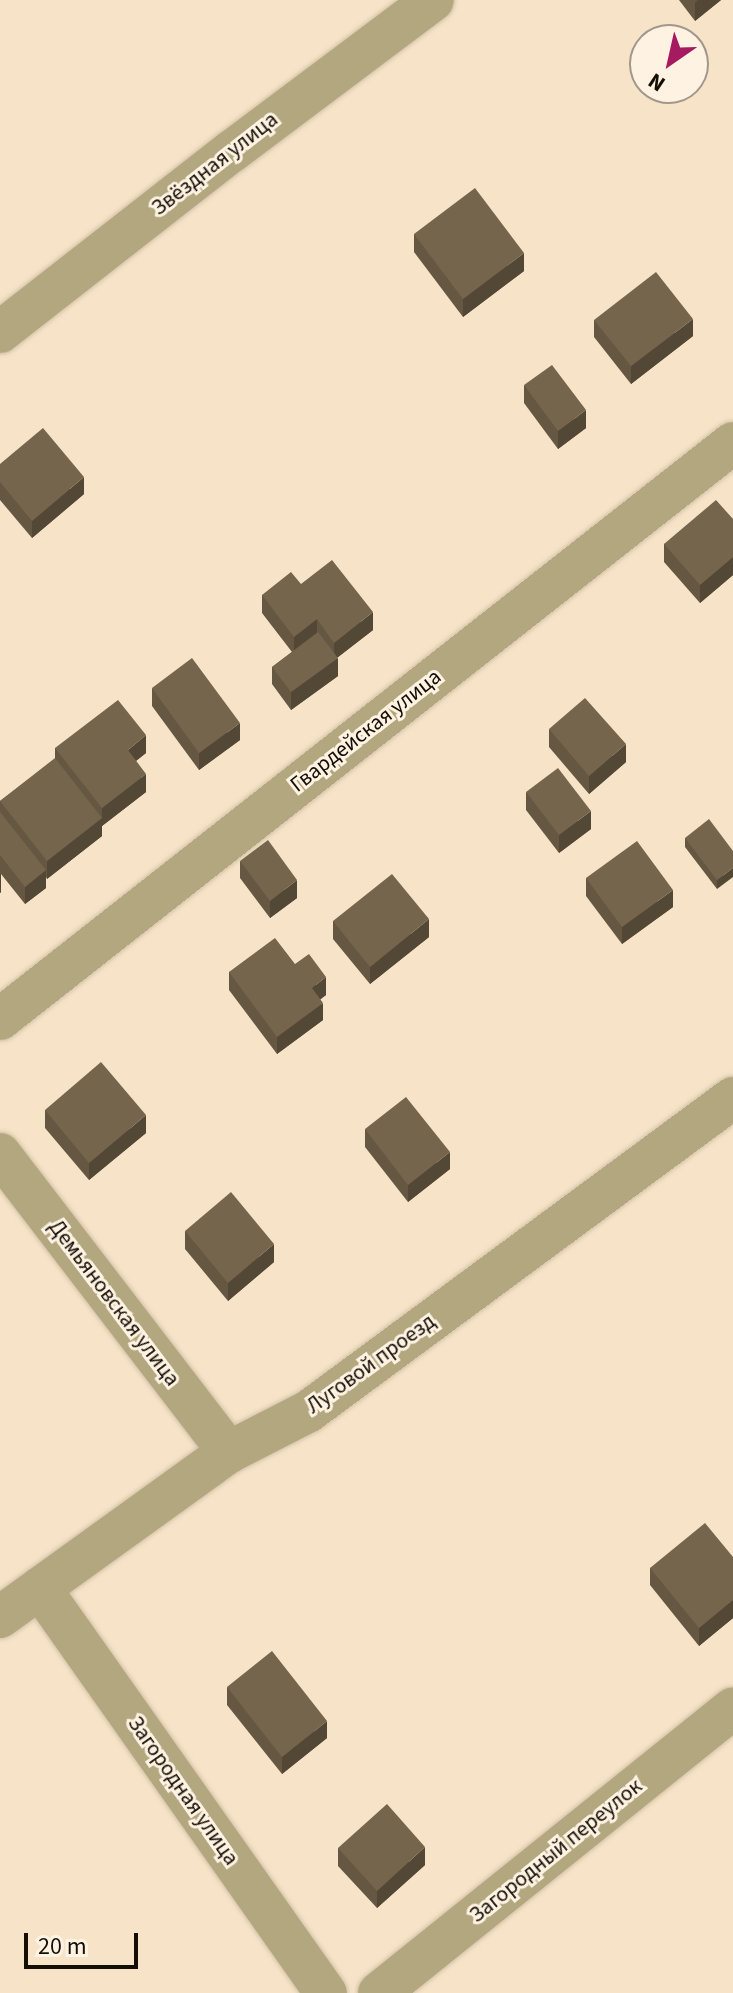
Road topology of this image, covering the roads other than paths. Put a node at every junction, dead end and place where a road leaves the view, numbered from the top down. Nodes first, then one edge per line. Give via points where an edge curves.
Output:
1 (433, 0) edge
2 (0, 332) edge
3 (733, 443) edge
4 (0, 1019) edge
5 (733, 1098) edge
6 (0, 1154) edge
7 (229, 1452) junction
8 (40, 1588) junction
9 (0, 1617) edge
10 (733, 1708) edge
11 (326, 1993) edge
12 (379, 1993) edge

1 - 2 street, Звёздная улица
3 - 4 street, Гвардейская улица
5 - 7 street, Луговой проезд via 309,1411
6 - 7 street, Демьяновская улица
7 - 8 street, Луговой проезд
8 - 9 street, Луговой проезд
8 - 11 street, Загородная улица
10 - 12 street, Загородный переулок

